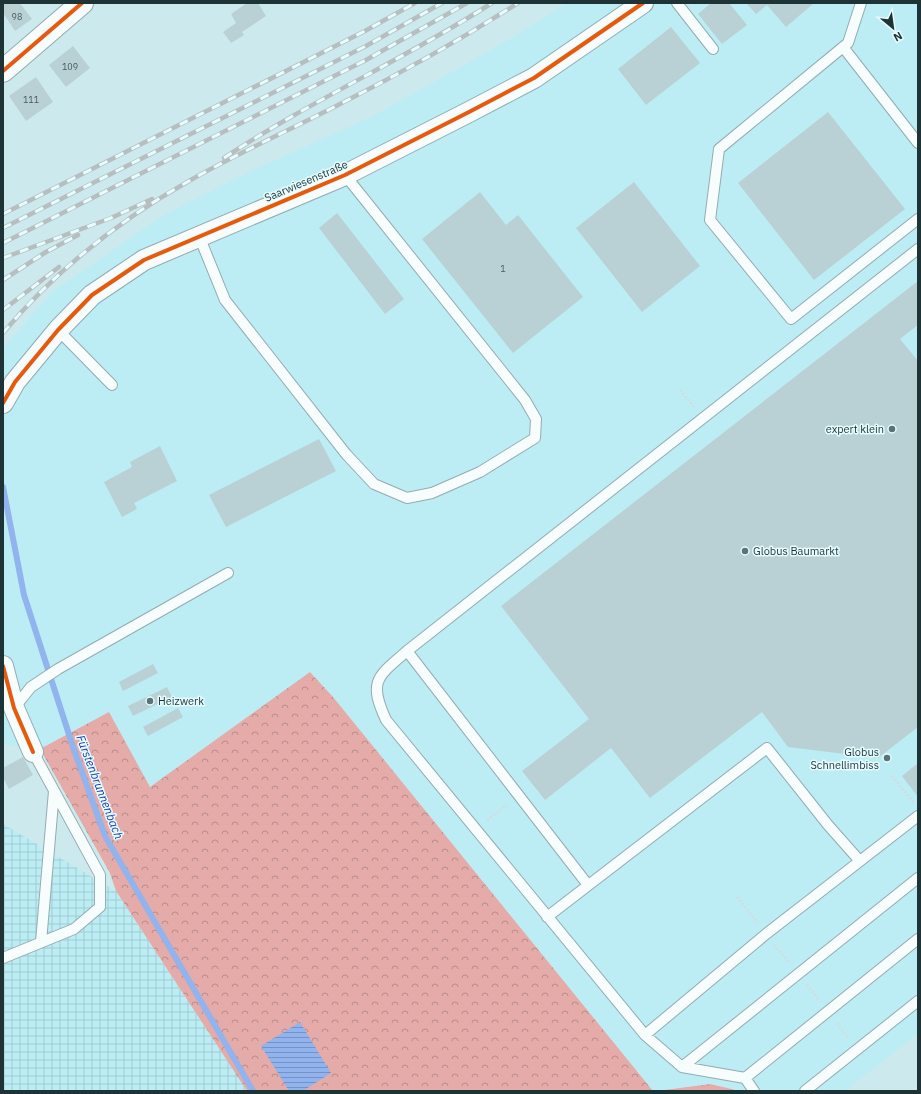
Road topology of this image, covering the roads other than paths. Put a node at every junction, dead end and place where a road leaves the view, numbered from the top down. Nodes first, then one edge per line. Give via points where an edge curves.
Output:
1 (82, 3) edge
2 (643, 3) edge
3 (677, 3) edge
4 (861, 3) edge
5 (844, 47) junction
6 (713, 49) dead end
7 (3, 71) edge
8 (918, 143) edge
9 (345, 175) junction
10 (918, 219) edge
11 (199, 236) junction
12 (918, 249) edge
13 (58, 330) junction
14 (112, 385) dead end
15 (3, 403) edge
16 (228, 574) dead end
17 (407, 651) junction
18 (3, 666) edge
19 (14, 708) junction
20 (33, 752) joint
21 (54, 791) junction
22 (918, 816) edge
23 (859, 860) junction
24 (918, 878) edge
25 (588, 885) junction
26 (547, 917) junction
27 (918, 939) edge
28 (41, 942) junction
29 (3, 958) edge
30 (918, 1001) edge
31 (645, 1035) junction
32 (682, 1067) junction
33 (745, 1078) junction
34 (754, 1091) edge
35 (805, 1091) edge

1 - 7 street
2 - 9 street, Saarwiesenstraße via 534,78
3 - 6 lane
4 - 5 lane via 848,43
5 - 8 lane
5 - 10 lane via 719,149 710,220 791,319
9 - 11 street, Saarwiesenstraße
9 - 11 lane via 525,400 536,420 535,438 480,472 432,493 407,498 374,484 346,454 225,300
11 - 13 street, Saarwiesenstraße via 144,260 92,295
12 - 17 lane
13 - 14 lane
13 - 15 street, Saarwiesenstraße via 15,382
16 - 19 lane via 58,669 31,686
17 - 25 lane
17 - 26 lane via 377,682 376,693 386,720
18 - 19 street
19 - 20 street
20 - 21 lane
21 - 28 lane
21 - 28 lane via 100,875 100,907 74,929
22 - 23 lane
23 - 25 lane via 768,748
23 - 31 lane
24 - 32 lane
25 - 26 lane
26 - 31 lane
27 - 33 lane
28 - 29 lane
30 - 35 lane
31 - 32 lane
32 - 33 lane
33 - 34 lane

